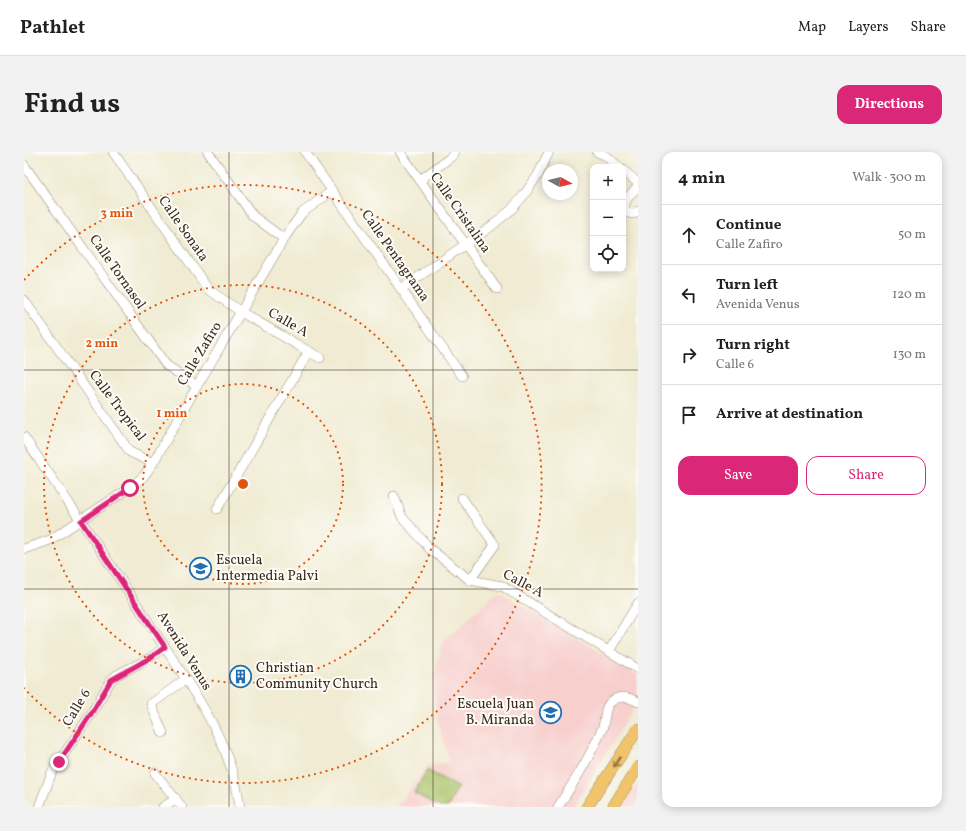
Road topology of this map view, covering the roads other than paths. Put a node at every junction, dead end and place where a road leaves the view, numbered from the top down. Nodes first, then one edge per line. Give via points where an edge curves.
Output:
1 (113, 152) edge
2 (208, 152) edge
3 (306, 152) edge
4 (400, 152) edge
5 (455, 152) edge
6 (549, 152) edge
7 (597, 152) edge
8 (615, 164) edge
9 (24, 165) edge
10 (626, 173) edge
11 (420, 180) junction
12 (638, 183) edge
13 (638, 186) edge
14 (332, 191) junction
15 (638, 211) edge
16 (284, 239) junction
17 (465, 244) junction
18 (401, 289) junction
19 (497, 289) dead end
20 (24, 300) edge
21 (241, 312) junction
22 (309, 351) junction
23 (320, 358) dead end
24 (462, 376) dead end
25 (197, 386) junction
26 (24, 437) edge
27 (153, 463) junction
28 (394, 496) dead end
29 (462, 498) dead end
30 (217, 509) dead end
31 (81, 521) junction
32 (24, 550) edge
33 (470, 580) junction
34 (638, 603) edge
35 (165, 647) junction
36 (609, 651) junction
37 (638, 669) edge
38 (186, 679) junction
39 (638, 702) edge
40 (638, 729) edge
41 (163, 733) dead end
42 (638, 767) edge
43 (155, 773) dead end
44 (176, 799) junction
45 (39, 807) edge
46 (164, 807) edge
47 (182, 807) edge
48 (240, 807) edge
49 (558, 807) edge
50 (587, 807) edge
51 (613, 807) edge

1 - 21 street, Calle Sonata via 208,289
2 - 16 street via 253,216
3 - 14 street, Calle Pentagrama
4 - 11 street, Calle Cristalina
5 - 11 street
6 - 17 street via 538,176 524,195 489,228
7 - 8 street
9 - 25 street, Calle Tornasol via 166,364
10 - 12 street
11 - 17 street, Calle Cristalina
13 - 15 street via 625,202 624,208 629,213 634,214
14 - 16 street, Calle Zafiro via 302,213
14 - 18 street, Calle Pentagrama
16 - 21 street, Calle Zafiro
17 - 18 street
17 - 19 street, Calle Cristalina
18 - 24 street, Calle Pentagrama
20 - 27 street, Calle Tropical via 130,452
21 - 22 street, Calle A
21 - 25 street, Calle Zafiro
22 - 23 street
22 - 30 street, Calle A
25 - 27 street, Calle Zafiro
26 - 31 street, Avenida Venus
27 - 31 street, Calle Zafiro via 144,476 130,488
28 - 33 street, Calle A via 402,517 430,550
29 - 33 street via 495,545
31 - 32 street, Calle Zafiro via 50,540
31 - 35 street, Avenida Venus
33 - 36 street, Calle A via 502,586
34 - 36 street
35 - 38 street, Avenida Venus
35 - 45 street, Calle 6 via 111,680 52,772
36 - 37 street, Calle A
38 - 41 street via 151,704
38 - 48 street, Avenida Venus via 224,746
39 - 49 street via 623,697 611,702 607,708 603,728 584,766
40 -> 50 main road
42 - 51 main road
43 - 44 street
44 - 46 street
44 - 47 street

